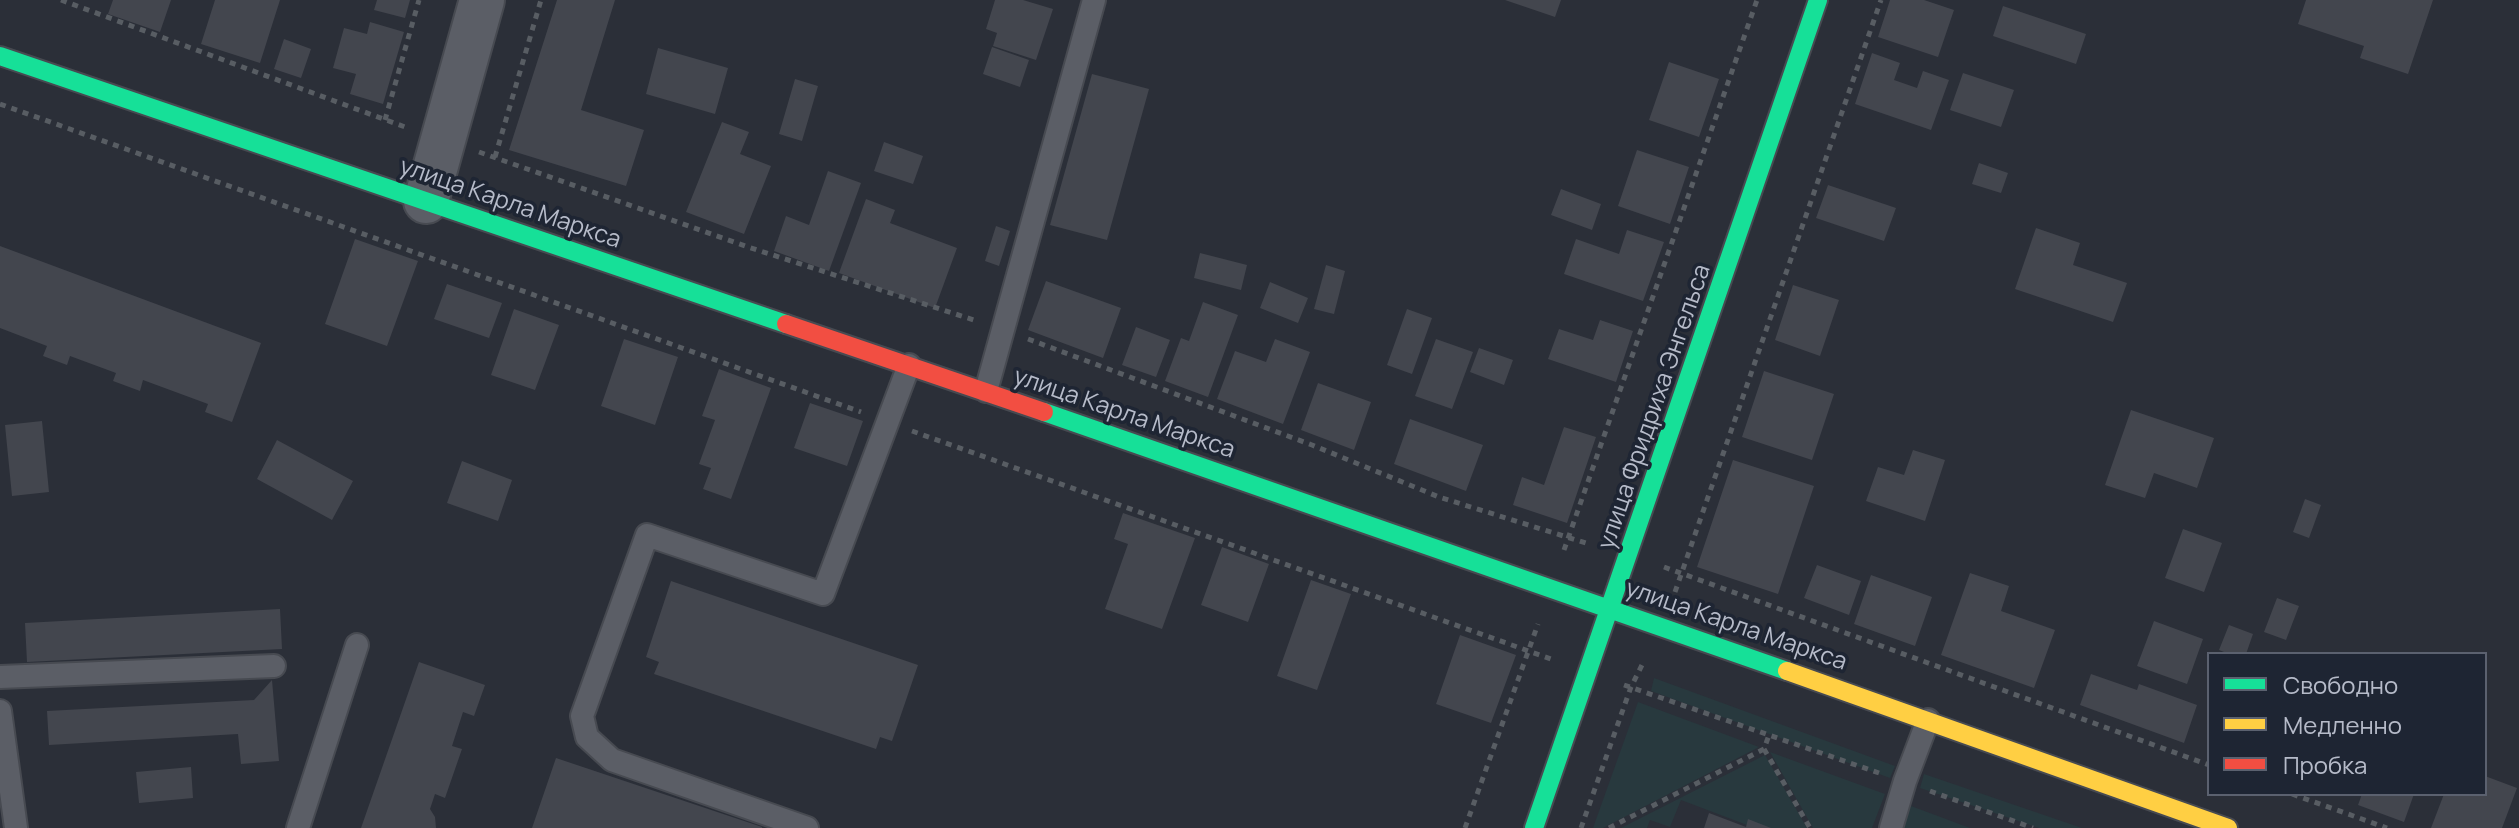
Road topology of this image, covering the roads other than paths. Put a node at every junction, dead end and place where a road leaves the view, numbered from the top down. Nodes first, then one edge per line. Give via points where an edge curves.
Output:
1 (482, 0) edge
2 (1094, 0) edge
3 (1818, 0) edge
4 (0, 56) edge
5 (426, 201) junction
6 (909, 365) junction
7 (986, 391) junction
8 (1612, 608) junction
9 (357, 645) dead end
10 (274, 666) dead end
11 (0, 677) edge
12 (0, 711) edge
13 (1928, 720) junction
14 (16, 828) edge
15 (298, 828) edge
16 (807, 828) edge
17 (1534, 828) edge
18 (1891, 828) edge
19 (2228, 828) edge

1 - 5 street
2 - 7 lane
3 - 8 main road, улица Фридриха Энгельса
4 - 5 main road, улица Карла Маркса
5 - 6 main road, улица Карла Маркса
6 - 7 main road, улица Карла Маркса
6 - 16 lane via 823,594 647,535 582,716 587,737 612,760
7 - 8 main road, улица Карла Маркса
8 - 13 main road, улица Карла Маркса
8 - 17 main road, улица Фридриха Энгельса
9 - 15 lane
10 - 11 lane
12 - 14 lane
13 - 18 lane
13 - 19 main road, улица Карла Маркса

